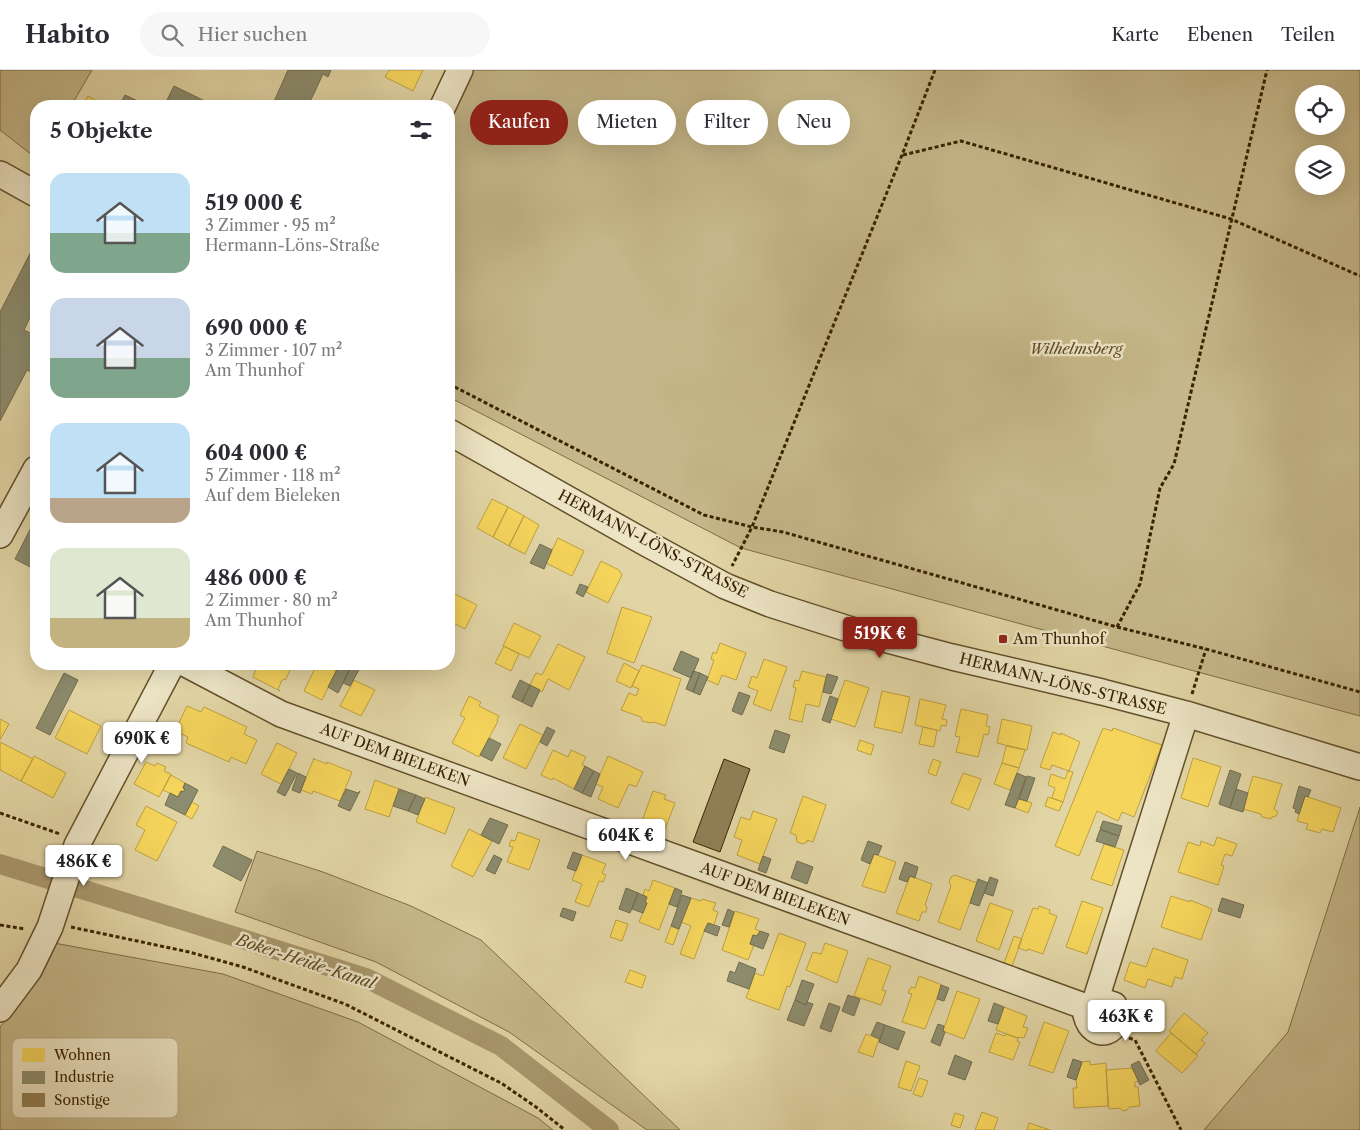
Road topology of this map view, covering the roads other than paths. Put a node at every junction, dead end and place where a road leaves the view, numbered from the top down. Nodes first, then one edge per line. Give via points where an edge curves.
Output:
1 (460, 70) edge
2 (446, 100) edge
3 (0, 174) edge
4 (30, 191) edge
5 (455, 435) edge
6 (30, 480) edge
7 (0, 535) edge
8 (169, 670) edge
9 (197, 670) edge
10 (1186, 714) junction
11 (1360, 767) edge
12 (1092, 1005) junction
13 (0, 1009) edge
14 (1111, 1030) road end

1 - 2 street
3 - 4 street
5 - 10 street, HERMANN-LÖNS-STRASSE via 725,586 770,604 952,658
6 - 7 street
8 - 13 street via 78,844 53,920 29,970
9 - 12 street, AUF DEM BIELEKEN via 280,714
10 - 11 street, HERMANN-LÖNS-STRASSE
10 - 12 street
12 - 14 street, AUF DEM BIELEKEN via 1102,1001 1114,1005 1117,1020

